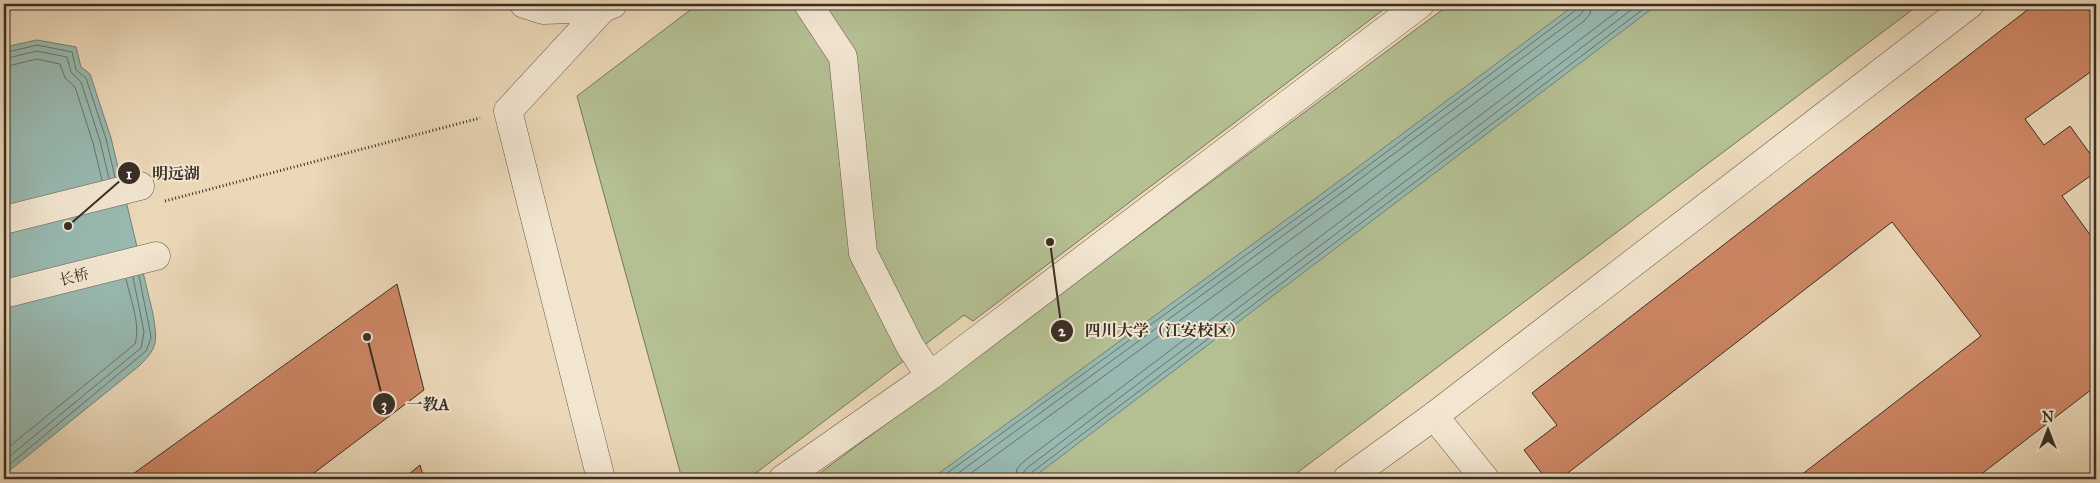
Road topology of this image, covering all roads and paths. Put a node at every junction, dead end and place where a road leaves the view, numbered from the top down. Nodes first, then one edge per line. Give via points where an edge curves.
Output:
1 (524, 4) edge
2 (808, 4) edge
3 (1420, 4) edge
4 (1970, 4) edge
5 (609, 6) edge
6 (508, 111) junction
7 (133, 187) dead end
8 (164, 202) dead end
9 (4, 220) edge
10 (150, 257) dead end
11 (4, 294) edge
12 (930, 376) junction
13 (1434, 416) junction
14 (601, 479) edge
15 (783, 479) edge
16 (1347, 479) edge
17 (1485, 479) edge

1 - 5 street via 543,10
2 - 12 street via 843,57 863,253 910,346
3 - 12 street
4 - 13 street
5 - 6 street
6 - 8 path
6 - 14 street
7 - 9 street
10 - 11 street, 长桥
12 - 15 street
13 - 16 street
13 - 17 street

